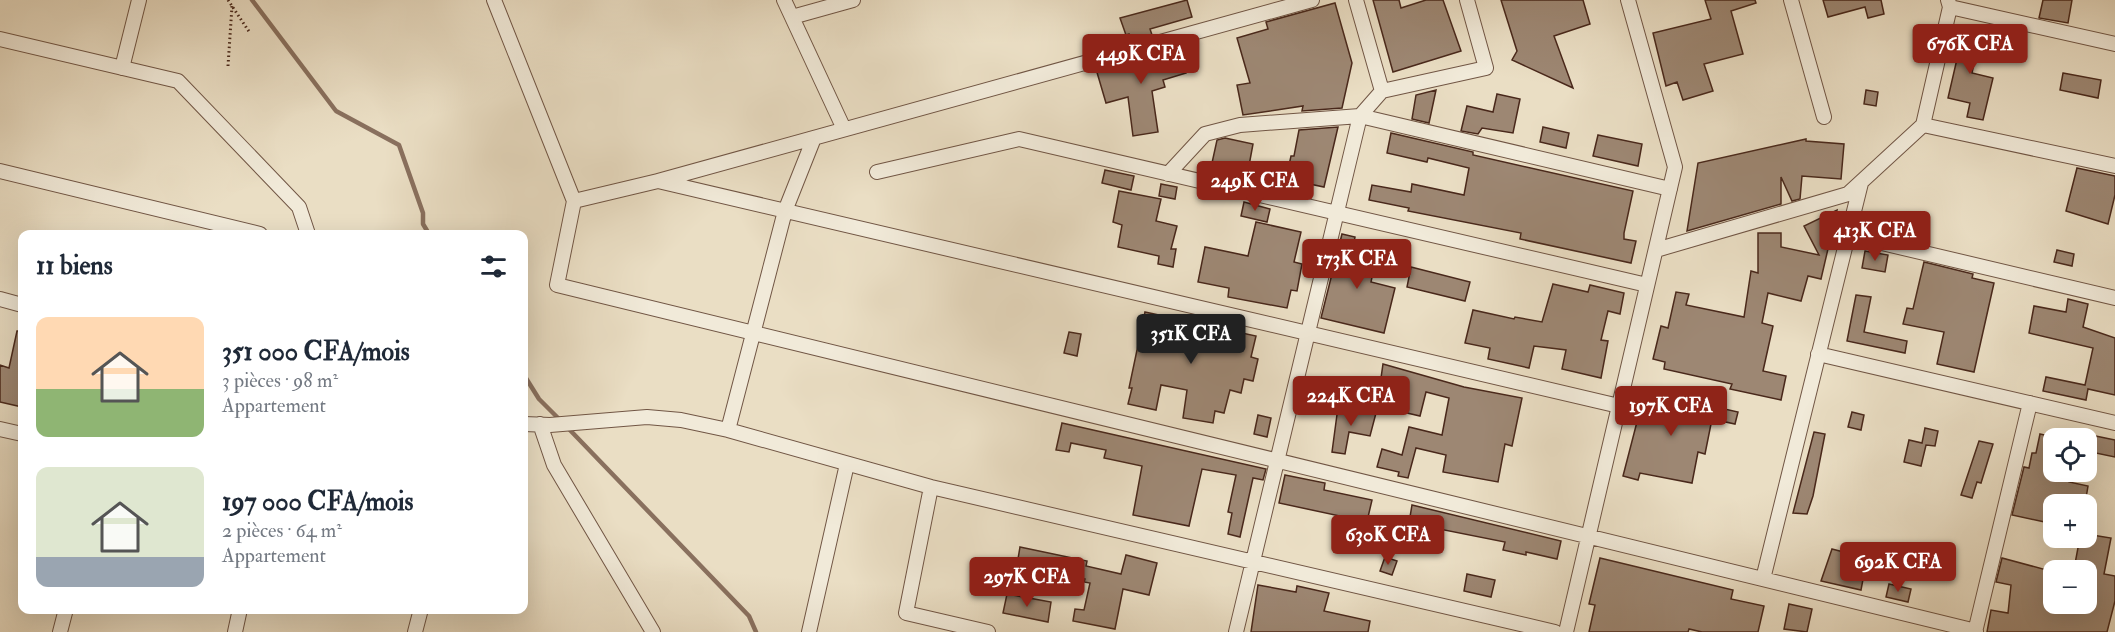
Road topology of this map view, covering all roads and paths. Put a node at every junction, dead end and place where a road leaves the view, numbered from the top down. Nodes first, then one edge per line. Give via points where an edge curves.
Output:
1 (139, 0) edge
2 (228, 0) edge
3 (494, 0) edge
4 (784, 0) edge
5 (853, 0) edge
6 (1312, 0) edge
7 (1356, 0) edge
8 (1467, 0) edge
9 (1628, 0) edge
10 (1791, 0) edge
11 (1952, 2) edge
12 (232, 6) junction
13 (792, 17) junction
14 (250, 33) dead end
15 (0, 39) edge
16 (2115, 44) edge
17 (228, 66) dead end
18 (122, 68) junction
19 (1382, 91) junction
20 (1360, 116) junction
21 (1824, 117) dead end
22 (1923, 124) junction
23 (844, 129) junction
24 (814, 138) junction
25 (2115, 166) edge
26 (0, 171) edge
27 (877, 172) dead end
28 (1168, 174) junction
29 (658, 181) junction
30 (1861, 183) junction
31 (1670, 189) junction
32 (574, 201) junction
33 (785, 211) junction
34 (1336, 213) junction
35 (243, 230) edge
36 (307, 230) edge
37 (1848, 235) junction
38 (1656, 250) junction
39 (1647, 285) junction
40 (2115, 298) edge
41 (0, 299) edge
42 (18, 304) edge
43 (754, 333) junction
44 (1308, 333) junction
45 (1818, 354) junction
46 (2030, 403) junction
47 (1619, 406) junction
48 (2115, 423) edge
49 (528, 424) edge
50 (545, 424) junction
51 (0, 429) edge
52 (728, 430) junction
53 (18, 433) edge
54 (1277, 461) junction
55 (847, 464) junction
56 (931, 487) junction
57 (1588, 536) junction
58 (1253, 562) junction
59 (1762, 579) junction
60 (65, 614) edge
61 (239, 614) edge
62 (420, 614) edge
63 (1975, 631) edge
64 (60, 632) edge
65 (235, 632) edge
66 (416, 632) edge
67 (653, 632) edge
68 (809, 632) edge
69 (988, 632) edge
70 (1236, 632) edge
71 (1555, 632) edge
72 (1566, 632) edge

1 - 18 street
2 - 12 path
3 - 32 street
4 - 13 street
5 - 13 street
6 - 23 street
7 - 19 street
8 - 19 street via 1486,68
9 - 31 street via 1675,167
10 - 21 street
11 - 16 street
11 - 22 street
12 - 14 path
12 - 17 path
13 - 23 street
15 - 18 street
18 - 36 street via 178,81 299,207
19 - 20 street
20 - 28 street via 1240,124 1205,134
20 - 31 street
20 - 34 street
22 - 25 street
22 - 30 street
23 - 24 street
24 - 29 street
24 - 33 street
26 - 35 street
27 - 28 street via 1019,139
28 - 34 street
29 - 32 street
29 - 33 street
30 - 37 street
30 - 38 street via 1848,194
31 - 38 street
32 - 43 street via 557,285
33 - 43 street
33 - 44 street
34 - 39 street
34 - 44 street
37 - 40 street
37 - 45 street
38 - 39 street
39 - 47 street
41 - 42 street
43 - 52 street
43 - 54 street
44 - 47 street
44 - 54 street
45 - 46 street
45 - 59 street
46 - 48 street
46 - 63 street
47 - 57 street
49 - 50 street
50 - 52 street via 647,417
50 - 67 street via 554,465
51 - 53 street
52 - 55 street
54 - 57 street
54 - 58 street
55 - 56 street
55 - 68 street
56 - 58 street
56 - 69 street via 906,613
57 - 59 street
57 - 72 street
58 - 70 street
58 - 71 street
59 - 63 street
60 - 64 street
61 - 65 street
62 - 66 street

